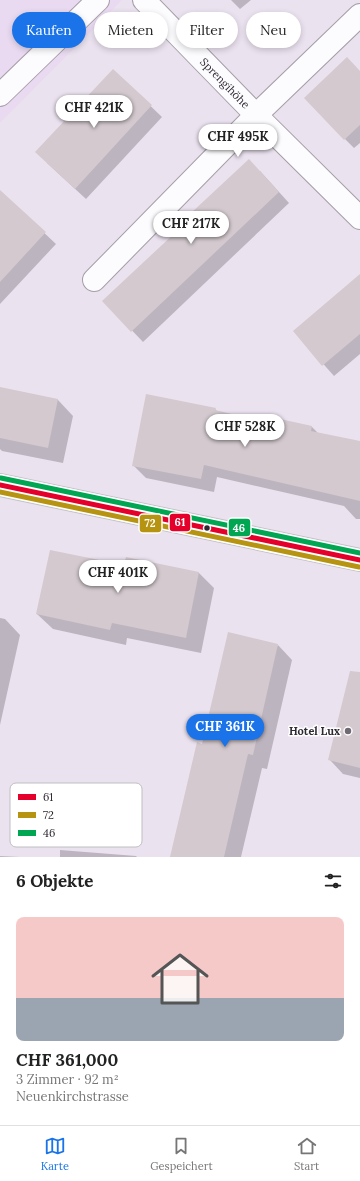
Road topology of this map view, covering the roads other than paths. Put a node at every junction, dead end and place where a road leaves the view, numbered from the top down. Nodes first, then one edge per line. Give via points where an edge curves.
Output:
1 (98, 0) edge
2 (144, 0) edge
3 (360, 15) edge
4 (0, 95) edge
5 (256, 115) junction
6 (360, 218) edge
7 (94, 280) dead end
8 (0, 485) edge
9 (360, 560) edge

1 - 4 street
2 - 5 street, Sprengihöhe
3 - 5 street, Sprengihöhe
5 - 6 street, Sprengihöhe
5 - 7 street, Sprengihöhe
8 - 9 main road

